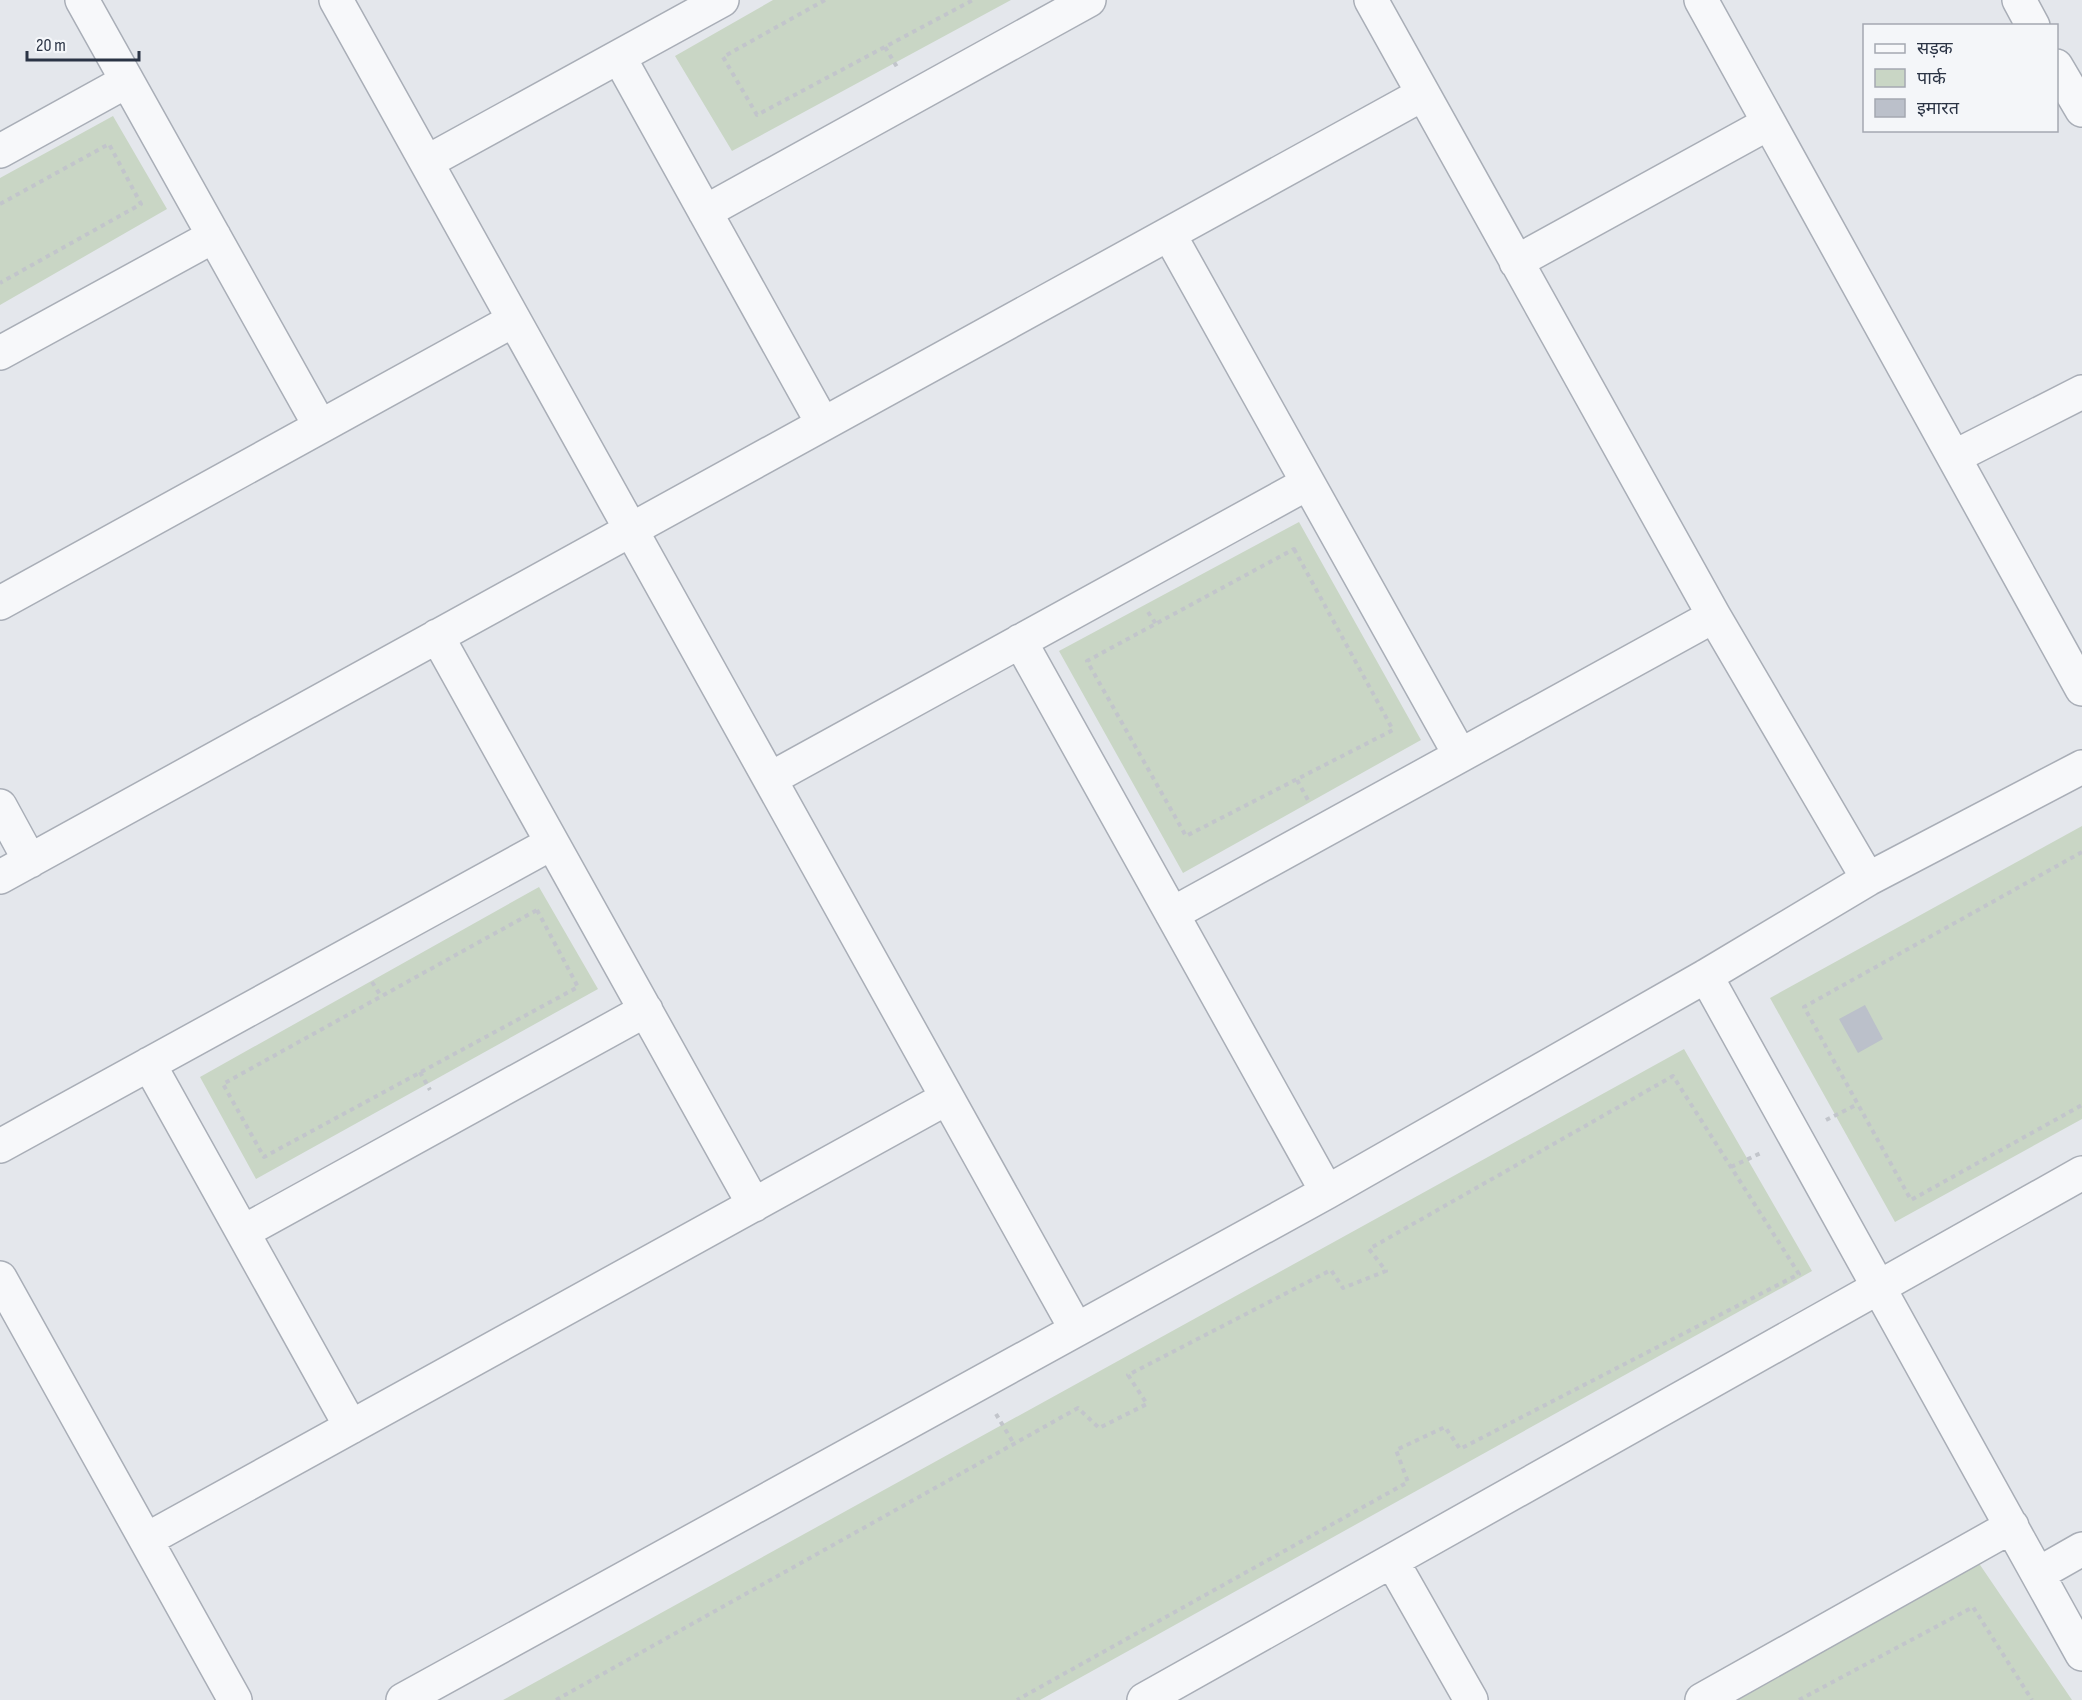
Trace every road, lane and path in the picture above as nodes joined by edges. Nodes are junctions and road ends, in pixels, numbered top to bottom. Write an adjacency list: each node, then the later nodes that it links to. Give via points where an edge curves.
1 (82, 0): 12 (street)
2 (336, 0): 16 (street)
3 (722, 0): 11 (street)
4 (825, 0): 5 (path, via 723,57 756,115)
5 (973, 0)
6 (1089, 0): 18 (street)
7 (1371, 0): 13 (street)
8 (1701, 0): 14 (street)
9 (2019, 0): 10 (street)
10 (2032, 24)
11 (619, 57): 16 (street); 18 (street)
12 (127, 81): 15 (street); 20 (street)
13 (1423, 94): 19 (street); 21 (street)
14 (1769, 123): 21 (street); 28 (street)
15 (0, 151)
16 (427, 162): 23 (street)
17 (0, 204): 22 (path, via 109,144 141,204)
18 (705, 212): 26 (street)
19 (1169, 234): 26 (street); 29 (street)
20 (214, 236): 24 (street); 27 (street)
21 (1516, 262): 32 (street)
22 (0, 283)
23 (514, 320): 27 (street); 30 (street)
24 (0, 353)
25 (2082, 392): 28 (street)
26 (823, 424): 30 (street)
27 (320, 426): 31 (street)
28 (1954, 457): 36 (street)
29 (1308, 483): 34 (street); 37 (street)
30 (631, 530): 33 (street); 39 (street)
31 (0, 603)
32 (1714, 616): 37 (street); 45 (street)
33 (437, 636): 41 (street); 43 (street)
34 (1020, 641): 39 (street); 46 (street)
35 (1087, 662): 35 (path, via 1186,836 1393,730 1294,549)
36 (2082, 689)
37 (1460, 755): 46 (street)
38 (2082, 767): 45 (street)
39 (770, 780): 51 (street)
40 (0, 806): 43 (street)
41 (552, 843): 48 (street); 49 (street)
42 (2082, 852): 52 (path, via 1804,1007 1911,1200)
43 (30, 861): 44 (street)
44 (0, 877)
45 (1868, 879): 47 (street)
46 (1172, 914): 55 (street)
47 (1706, 976): 55 (street); 59 (street)
48 (646, 1010): 56 (street); 57 (street)
49 (149, 1064): 53 (street); 57 (street)
50 (224, 1084): 50 (path, via 264,1157 578,987 537,910)
51 (947, 1098): 56 (street); 60 (street)
52 (2082, 1105)
53 (0, 1146)
54 (2082, 1173): 59 (street)
55 (1327, 1192): 60 (street)
56 (754, 1205): 61 (street)
57 (243, 1232): 61 (street)
58 (0, 1278): 63 (street)
59 (1879, 1287): 62 (street); 65 (street)
60 (1076, 1329): 70 (street)
61 (351, 1427): 63 (street)
62 (2012, 1526): 66 (street); 74 (street)
63 (146, 1540): 69 (street)
64 (2082, 1549): 66 (street)
65 (1392, 1561): 68 (street); 73 (street)
66 (2038, 1574): 67 (street)
67 (2082, 1654)
68 (1154, 1698)
69 (235, 1700)
70 (403, 1700)
71 (556, 1700): 72 (path, via 1078,1408 1099,1428 1147,1404 1128,1375 1330,1270 1343,1288 1386,1271 1369,1249 1673,1076 1799,1274 1460,1449 1445,1427 1396,1450 1408,1482)
72 (1017, 1700)
73 (1471, 1700)
74 (1702, 1700)
75 (1799, 1700): 76 (path, via 1973,1606)
76 (2032, 1700)

